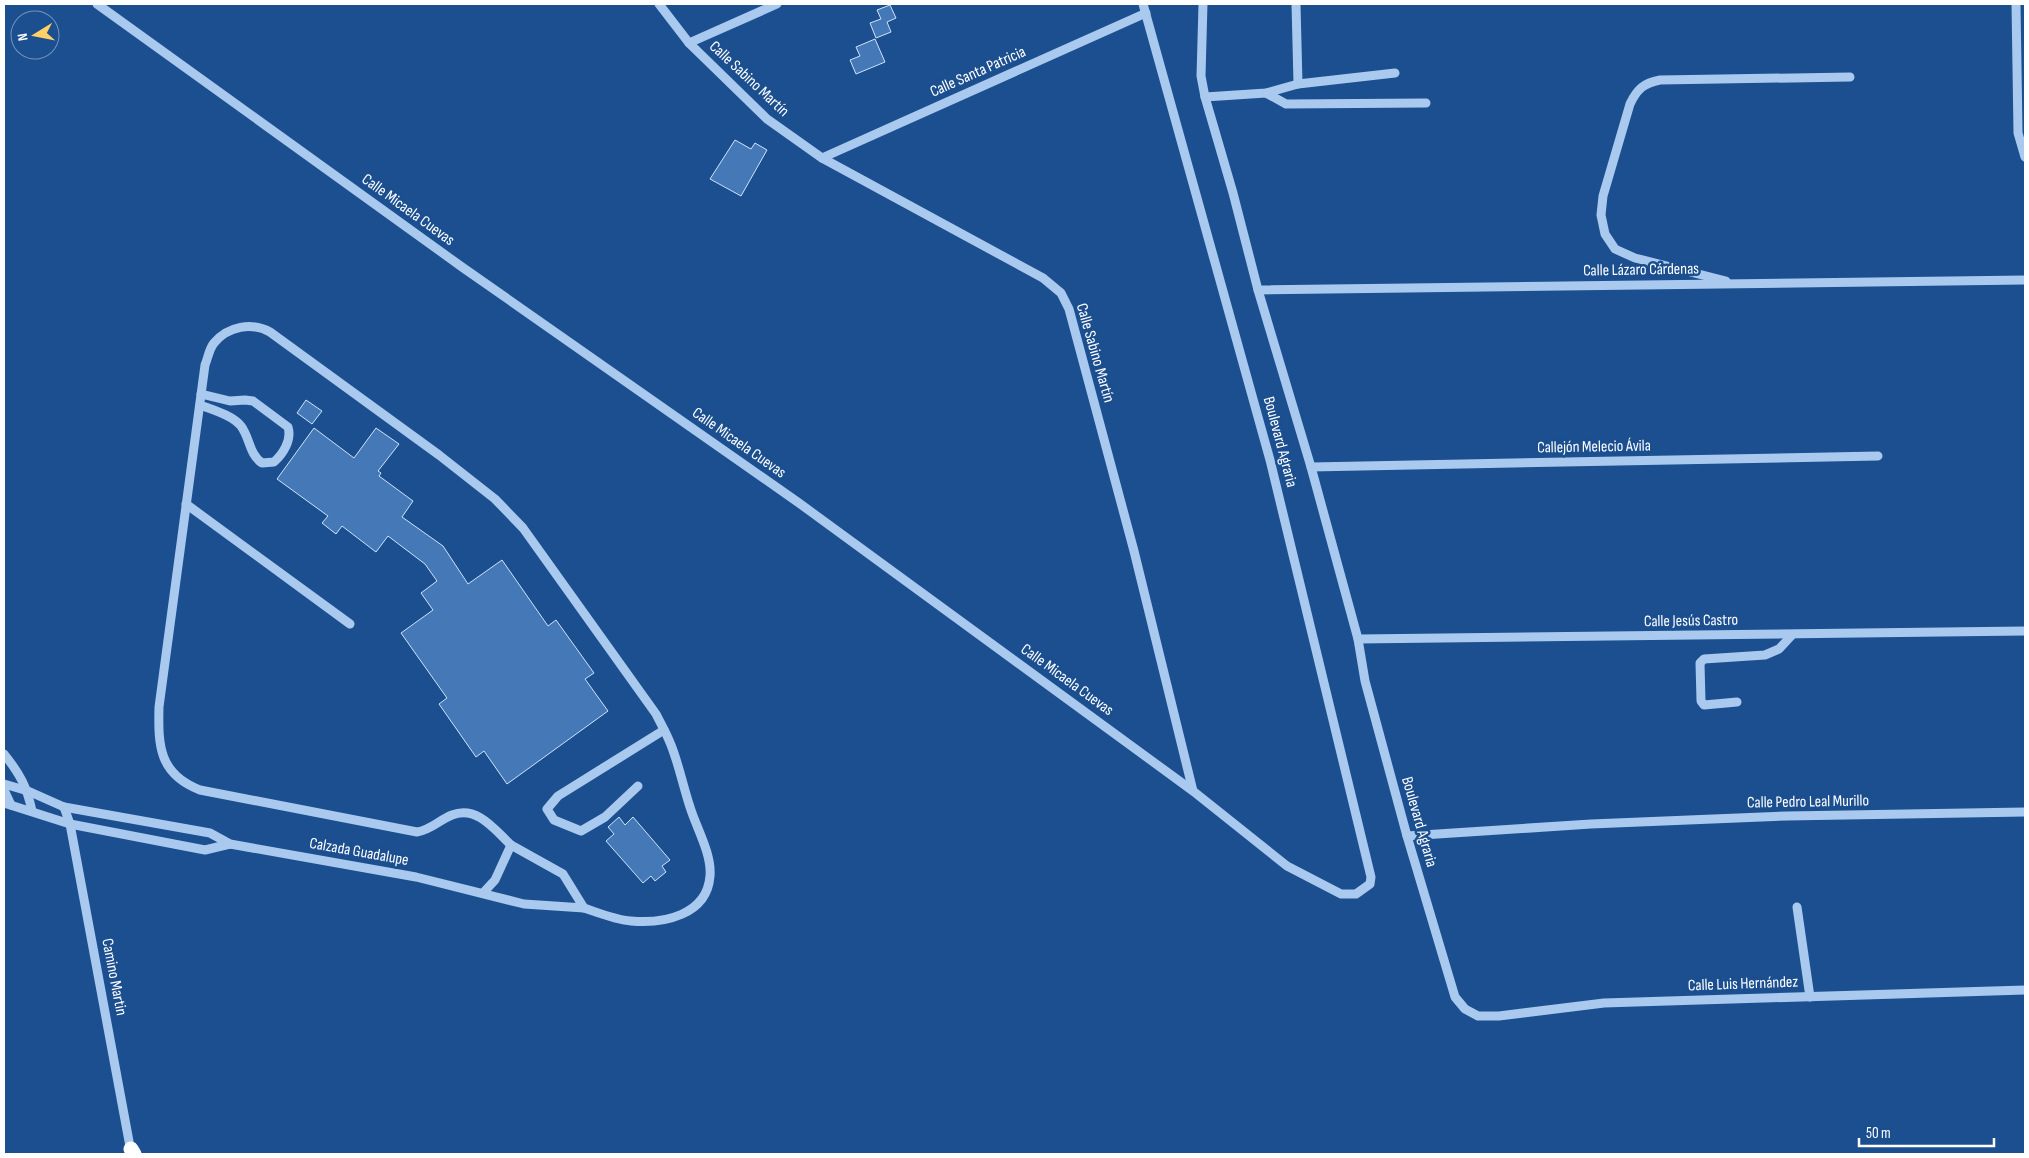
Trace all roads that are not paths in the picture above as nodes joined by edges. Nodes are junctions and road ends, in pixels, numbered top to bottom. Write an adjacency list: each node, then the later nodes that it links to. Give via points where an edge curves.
1 (97, 4): 37 (street, Calle Micaela Cuevas, via 462,268 799,503)
2 (659, 4): 9 (street, Calle Sabino Martín)
3 (777, 4): 9 (street)
4 (1143, 4): 8 (street, Boulevard Agraria)
5 (1203, 4): 14 (street, Boulevard Agraria, via 1201,76)
6 (1296, 4): 12 (street)
7 (2016, 4): 16 (street, via 2018,132)
8 (1146, 13): 17 (street, Calle Santa Patricia); 46 (street, Boulevard Agraria, via 1270,460 1371,877)
9 (689, 43): 17 (street, Calle Sabino Martín, via 767,119)
10 (1394, 73): 12 (street)
11 (1850, 77): 19 (street, via 1660,80 1642,86 1634,94 1603,196 1601,215 1605,234 1615,249 1635,258)
12 (1298, 84): 13 (street)
13 (1266, 93): 14 (street); 15 (street, via 1286,104)
14 (1205, 97): 20 (street, Boulevard Agraria)
15 (1426, 103)
16 (2025, 157)
17 (822, 158): 37 (street, Calle Sabino Martín, via 1043,278 1061,293 1069,309 1134,551)
18 (2025, 280): 19 (street, Calle Lázaro Cárdenas)
19 (1738, 284): 20 (street, Calle Lázaro Cárdenas)
20 (1258, 290): 24 (street, Boulevard Agraria)
21 (201, 394): 22 (street, Calzada Guadalupe); 22 (street, via 230,401 253,401 288,427 290,437 274,462 262,463 256,459 241,426); 31 (street, Calzada Guadalupe, via 205,366 214,343 240,327 260,327 439,455 495,499 523,528 656,714)
22 (200, 405): 25 (street, Calzada Guadalupe)
23 (1878, 456): 24 (street, Callejón Melecio Ávila)
24 (1311, 467): 29 (street, Boulevard Agraria)
25 (186, 504): 26 (street); 45 (street, Calzada Guadalupe, via 159,717 160,748 176,776 200,790 417,832 426,831 453,814 471,813 484,820)
26 (350, 624)
27 (2025, 631): 28 (street, Calle Jesús Castro)
28 (1792, 635): 29 (street, Calle Jesús Castro); 30 (street, via 1779,649 1765,655 1704,659 1700,663 1701,701 1704,704)
29 (1358, 639): 43 (street, Boulevard Agraria, via 1364,681)
30 (1737, 702)
31 (664, 730): 34 (street, via 558,796 547,809 554,820 581,831 605,817); 49 (street, Calzada Guadalupe, via 707,854 711,875 705,896 696,908 658,921 630,922)
32 (4, 754): 36 (street)
33 (4, 784): 36 (street, Calzada Guadalupe)
34 (638, 786)
35 (4, 790): 38 (street)
36 (28, 791): 39 (street, Calzada Guadalupe); 40 (street)
37 (1193, 791): 46 (street, Calle Micaela Cuevas, via 1287,866 1341,894)
38 (7, 804): 40 (street, Calzada Guadalupe)
39 (64, 807): 42 (street, Camino Martin); 44 (street, Calzada Guadalupe, via 210,833)
40 (32, 811): 42 (street, Calzada Guadalupe)
41 (2025, 812): 43 (street, Calle Pedro Leal Murillo, via 1786,816)
42 (70, 824): 44 (street, Calzada Guadalupe, via 205,850); 53 (street, Camino Martin)
43 (1407, 836): 52 (street, Boulevard Agraria, via 1455,997)
44 (230, 844): 47 (street, Calzada Guadalupe, via 416,877)
45 (511, 845): 47 (street, via 494,880); 49 (street, Calzada Guadalupe, via 563,874)
46 (1365, 890)
47 (483, 893): 49 (street, Calzada Guadalupe, via 524,904)
48 (1797, 907): 51 (street)
49 (584, 908)
50 (2025, 990): 51 (street, Calle Luis Hernández)
51 (1810, 997): 52 (street, Calle Luis Hernández, via 1604,1003 1499,1016 1478,1016)
52 (1465, 1009)
53 (131, 1153)

